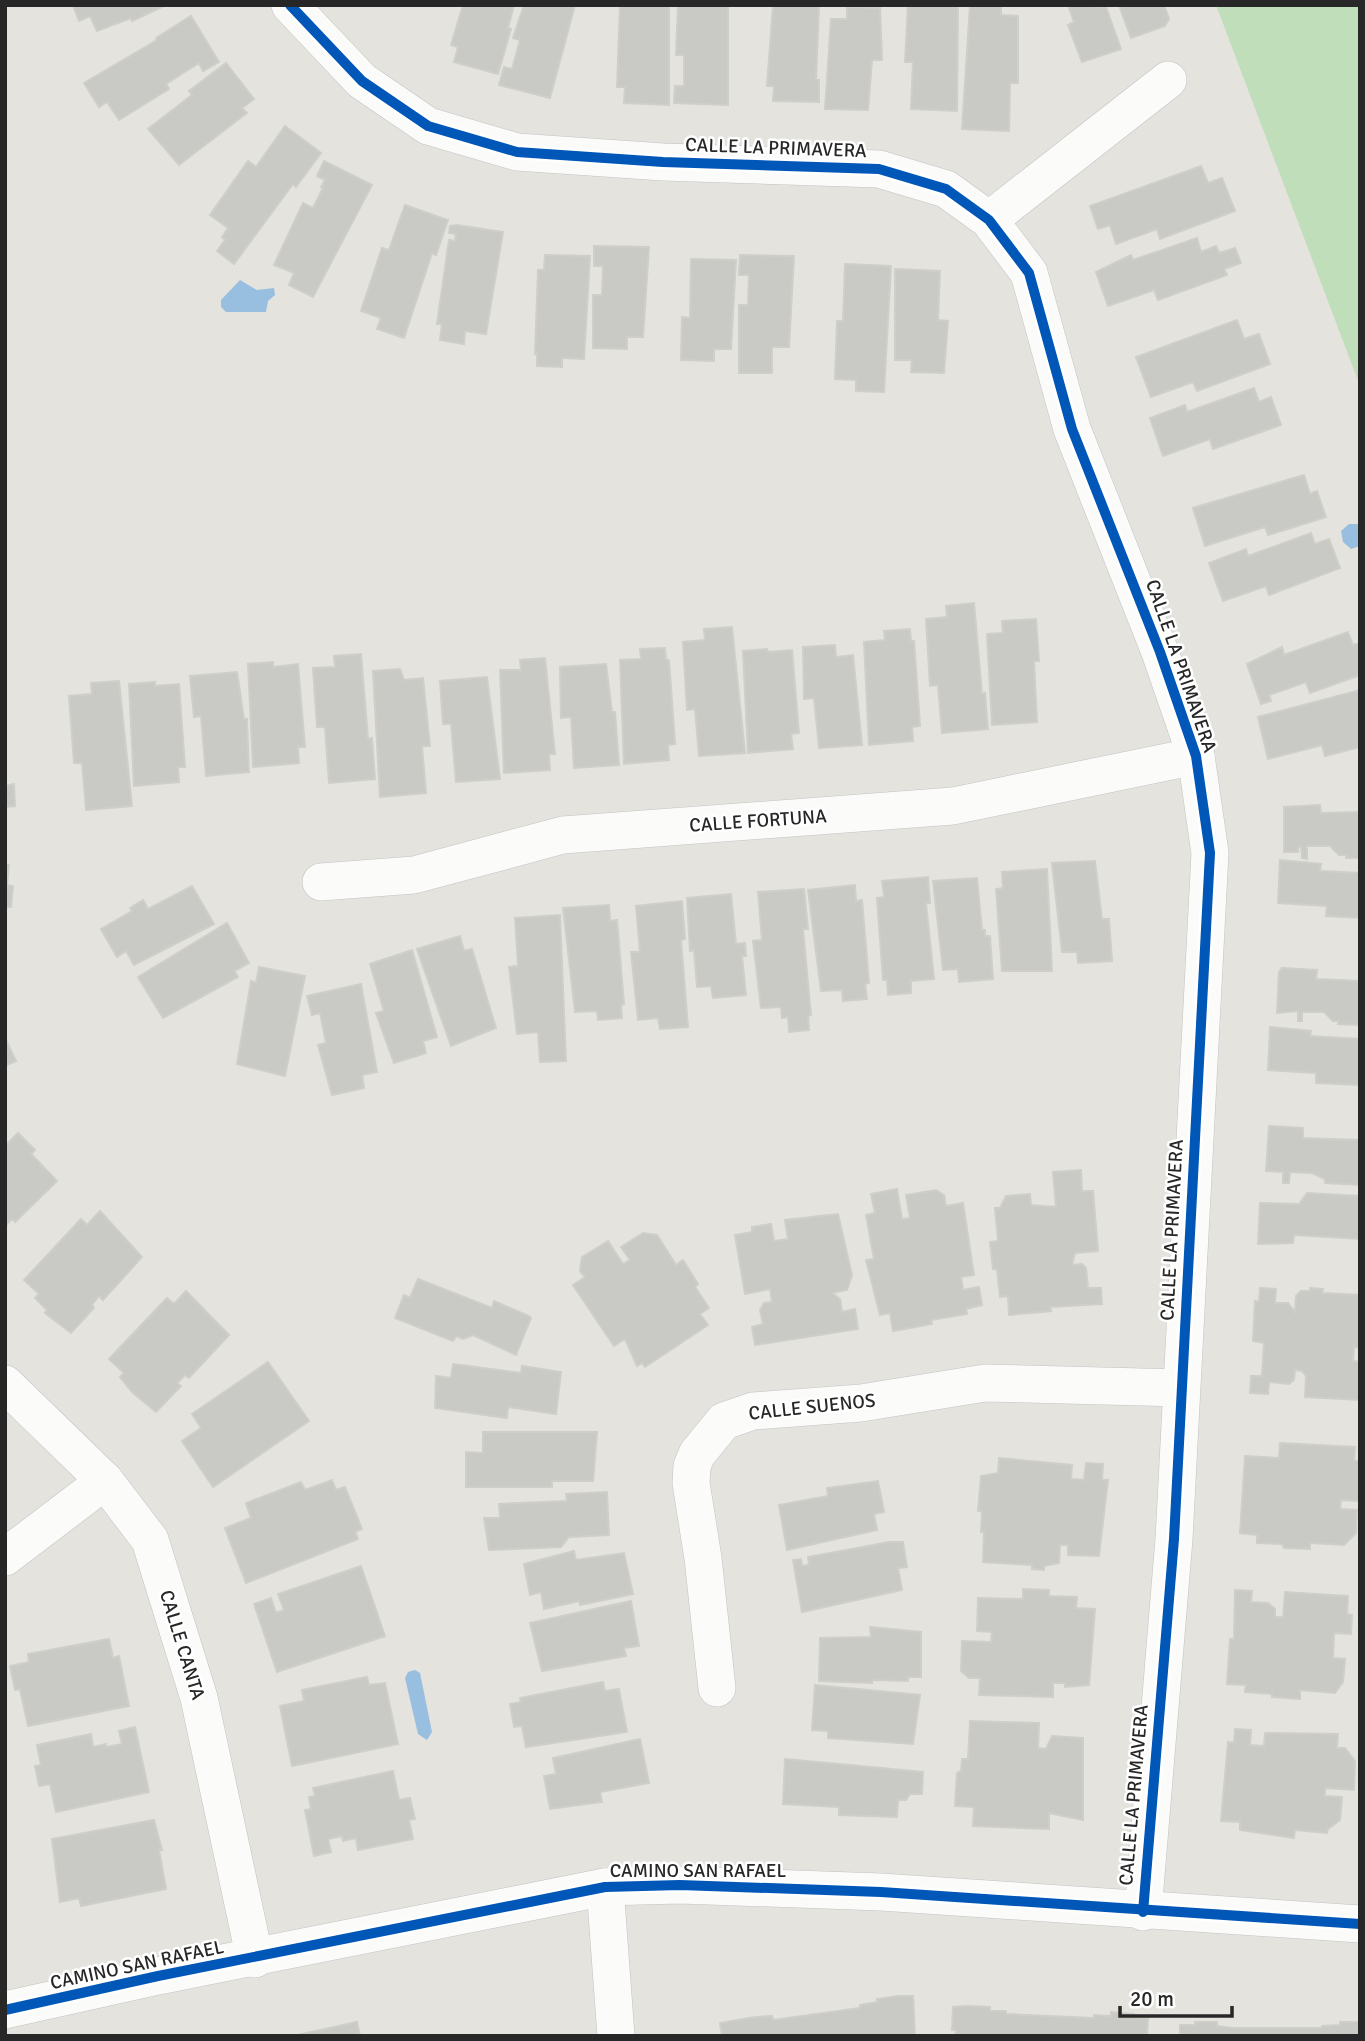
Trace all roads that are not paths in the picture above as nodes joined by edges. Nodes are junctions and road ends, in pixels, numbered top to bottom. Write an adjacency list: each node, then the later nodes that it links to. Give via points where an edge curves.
1 (290, 5): 3 (street, CALLE LA PRIMAVERA, via 362,81 428,126 517,152 879,169 946,189)
2 (1168, 79): 3 (street)
3 (989, 220): 4 (street, CALLE LA PRIMAVERA, via 1029,274 1072,429)
4 (1196, 756): 5 (street, CALLE FORTUNA, via 953,806 563,835 414,875); 7 (street, CALLE LA PRIMAVERA, via 1210,853)
5 (321, 882)
6 (5, 1384): 8 (street, CALLE CANTA)
7 (1181, 1388): 10 (street, CALLE SUENOS, via 985,1383 861,1403 753,1411 724,1421 697,1454 691,1483); 12 (street, CALLE LA PRIMAVERA, via 1174,1539)
8 (105, 1480): 9 (street); 14 (street, CALLE CANTA, via 150,1540 199,1698)
9 (5, 1557)
10 (717, 1688)
11 (605, 1887): 12 (street, CAMINO SAN RAFAEL, via 881,1892); 14 (street, CAMINO SAN RAFAEL); 16 (street)
12 (1143, 1912): 13 (street, CAMINO SAN RAFAEL)
13 (1360, 1924)
14 (255, 1959): 15 (street, CAMINO SAN RAFAEL)
15 (5, 2010)
16 (616, 2036)

